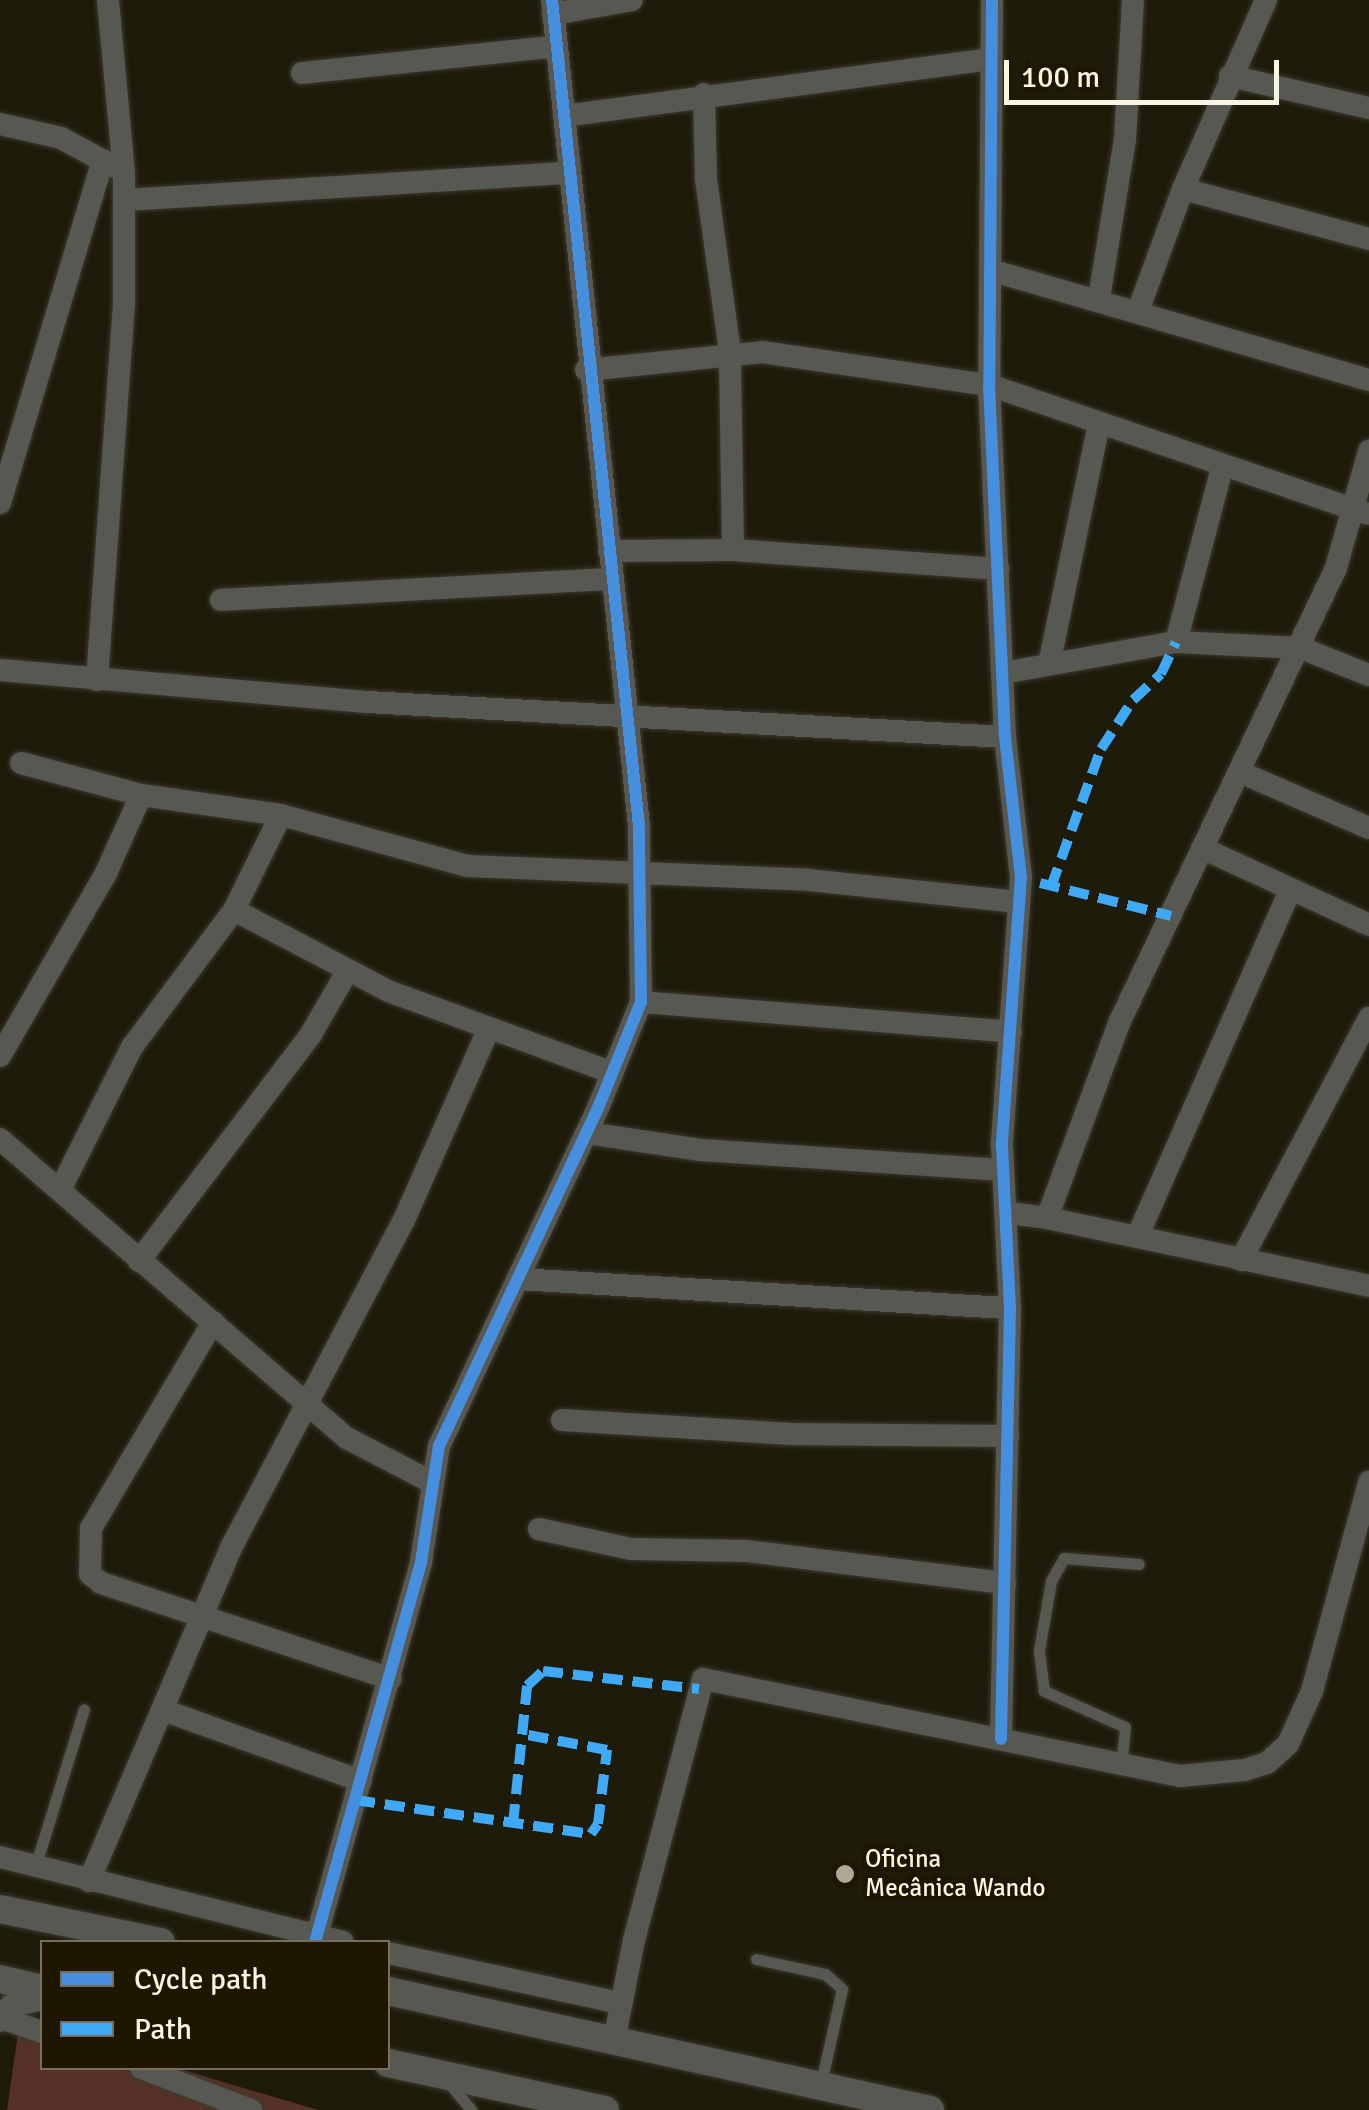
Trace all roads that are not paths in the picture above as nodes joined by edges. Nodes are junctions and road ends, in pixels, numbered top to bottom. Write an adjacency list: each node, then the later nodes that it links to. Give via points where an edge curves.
1 (108, 0): 16 (street)
2 (632, 0): 6 (street)
3 (992, 0): 8 (street)
4 (1133, 0): 22 (street, via 1125,139)
5 (1266, 0): 10 (street)
6 (552, 7): 7 (street)
7 (556, 46): 9 (street); 13 (street)
8 (990, 59): 11 (street); 21 (street)
9 (302, 73)
10 (1230, 76): 12 (street); 18 (street)
11 (704, 94): 13 (street); 24 (street, via 706,178)
12 (1369, 108)
13 (564, 116): 17 (street)
14 (0, 124): 15 (street, via 61,138)
15 (103, 160): 16 (street); 31 (street)
16 (124, 173): 19 (street)
17 (570, 173): 19 (street); 25 (street)
18 (1183, 189): 20 (street); 23 (street)
19 (124, 200): 44 (street)
20 (1369, 238)
21 (990, 270): 22 (street); 27 (street)
22 (1099, 298): 23 (street)
23 (1138, 311): 26 (street)
24 (730, 352): 25 (street); 27 (street, via 794,354); 33 (street)
25 (586, 370): 34 (street)
26 (1369, 380)
27 (989, 385): 28 (street); 35 (street)
28 (1099, 424): 30 (street); 40 (street)
29 (1369, 451): 32 (street)
30 (1222, 468): 32 (street); 38 (street)
31 (0, 503)
32 (1362, 512): 39 (street)
33 (733, 550): 34 (street); 35 (street)
34 (609, 551): 36 (street)
35 (998, 569): 42 (street)
36 (612, 579): 37 (street); 45 (street)
37 (221, 600)
38 (1176, 642): 39 (street); 40 (street)
39 (1301, 648): 43 (street); 48 (street)
40 (1050, 660): 42 (street)
41 (0, 670): 44 (street)
42 (1003, 673): 46 (street)
43 (1369, 675)
44 (97, 680): 45 (street)
45 (629, 714): 46 (street); 53 (street)
46 (1005, 738): 55 (street, via 1020,859)
47 (20, 762): 49 (street)
48 (1242, 772): 51 (street); 52 (street)
49 (141, 795): 50 (street); 63 (street, via 106,873)
50 (280, 814): 53 (street, via 430,860 523,872); 56 (street)
51 (1369, 828)
52 (1204, 849): 54 (street); 70 (street, via 1111,1042)
53 (642, 872): 55 (street, via 878,885); 59 (street)
54 (1290, 890): 57 (street); 71 (street)
55 (1017, 902): 62 (street)
56 (234, 910): 58 (street); 68 (street, via 132,1047)
57 (1369, 924)
58 (347, 972): 61 (street); 73 (street, via 312,1034)
59 (640, 1002): 62 (street); 64 (street)
60 (1369, 1018): 72 (street)
61 (489, 1028): 64 (street); 78 (street, via 404,1220)
62 (1011, 1032): 67 (street)
63 (0, 1056)
64 (614, 1073): 65 (street)
65 (586, 1133): 67 (street, via 702,1150); 74 (street)
66 (0, 1139): 68 (street)
67 (1002, 1170): 69 (street)
68 (60, 1190): 73 (street)
69 (1008, 1213): 70 (street); 76 (street)
70 (1047, 1218): 71 (street)
71 (1138, 1234): 72 (street)
72 (1241, 1260): 75 (street)
73 (139, 1262): 77 (street)
74 (518, 1279): 76 (street); 82 (street, via 466,1380 439,1446)
75 (1369, 1286)
76 (1010, 1308): 80 (street)
77 (213, 1322): 78 (street); 86 (street, via 91,1528 86,1550 90,1574 100,1584)
78 (305, 1404): 82 (street, via 374,1458); 86 (street)
79 (562, 1420): 80 (street, via 788,1434)
80 (1008, 1436): 85 (street)
81 (1369, 1482): 91 (street, via 1312,1691 1288,1744 1266,1763 1220,1774 1180,1776)
82 (433, 1483): 87 (street, via 426,1540)
83 (538, 1530): 85 (street, via 630,1550 747,1552)
84 (1140, 1564): 91 (lane, via 1064,1558 1051,1581 1039,1650 1044,1691 1125,1727)
85 (1005, 1584): 90 (street)
86 (200, 1616): 87 (street); 89 (street)
87 (391, 1679): 92 (street)
88 (84, 1709): 94 (lane)
89 (163, 1710): 92 (street); 95 (street)
90 (1001, 1739): 91 (street); 105 (street, via 703,1680)
91 (1121, 1766)
92 (361, 1781): 97 (street)
93 (0, 1858): 94 (street)
94 (35, 1867): 95 (street)
95 (89, 1881): 97 (street)
96 (0, 1908): 98 (street)
97 (316, 1939)
98 (152, 1940)
99 (390, 1953): 105 (street)
100 (756, 1959): 112 (lane, via 826,1974 842,1989)
101 (0, 1980): 102 (street)
102 (40, 1989)
103 (390, 1991): 108 (street)
104 (40, 1998): 106 (street, via 10,2006)
105 (619, 2003): 108 (street)
106 (0, 2019): 107 (street)
107 (40, 2031)
108 (614, 2042): 112 (street)
109 (390, 2062): 111 (street)
110 (146, 2070): 113 (street)
111 (441, 2074): 114 (lane); 115 (street)
112 (820, 2088): 116 (street)
113 (251, 2110)
114 (471, 2110)
115 (605, 2110)
116 (930, 2110)

